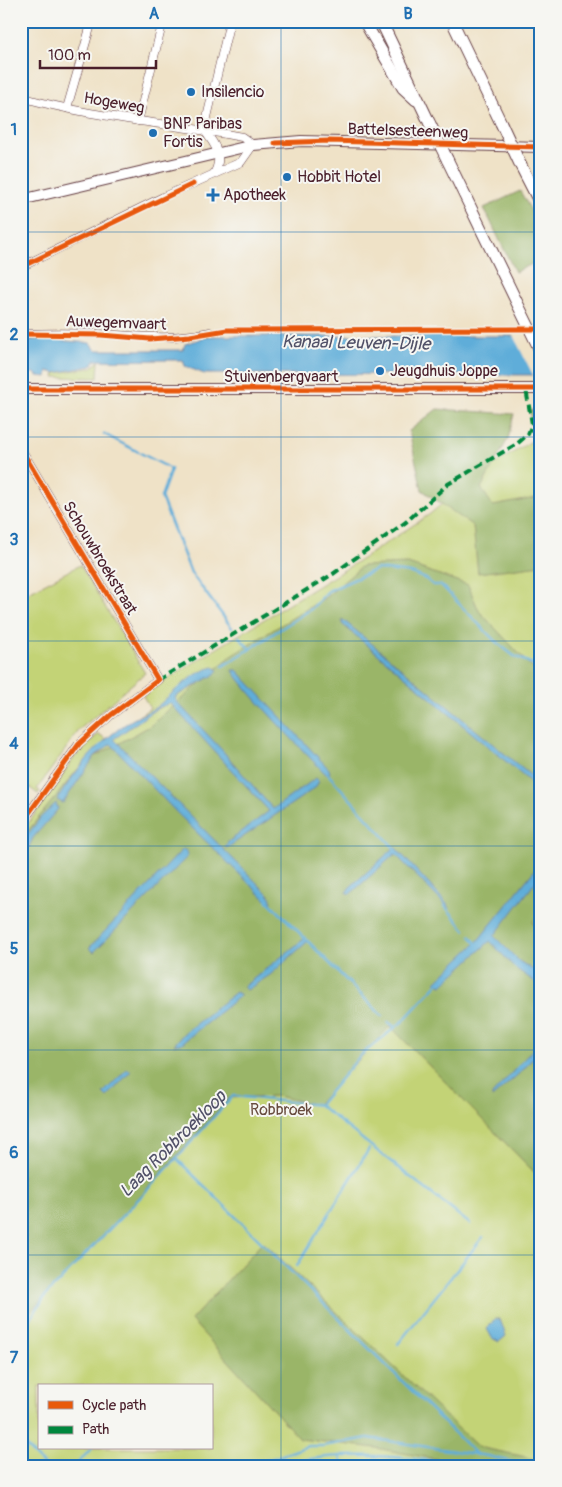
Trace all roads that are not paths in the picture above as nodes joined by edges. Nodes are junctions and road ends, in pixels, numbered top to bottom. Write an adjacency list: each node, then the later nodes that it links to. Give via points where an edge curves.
1 (23, 21): 8 (street)
2 (92, 21): 11 (street)
3 (162, 21): 12 (street)
4 (230, 21): 13 (street)
5 (364, 21): 10 (highway, via 403,88)
6 (381, 21): 10 (highway)
7 (452, 21): 19 (highway, bridge)
8 (21, 26)
9 (21, 97): 11 (street, Hogeweg)
10 (421, 104): 23 (highway, bridge)
11 (67, 108): 12 (street, Hogeweg)
12 (138, 121): 13 (street, Hogeweg)
13 (204, 130): 14 (street, Hogeweg, via 242,136); 16 (street)
14 (253, 145): 15 (main road, Battelsesteenweg, via 300,141); 16 (main road, Battelsesteenweg); 17 (street, via 241,162)
15 (541, 147)
16 (218, 153): 17 (street, via 220,160); 18 (main road, Battelsesteenweg)
17 (214, 174): 20 (street)
18 (21, 200)
19 (541, 205)
20 (21, 267)
21 (210, 332): 22 (street, Auwegemvaart, via 150,339 94,334)
22 (21, 334)
23 (541, 352)
24 (21, 389): 25 (main road, Stuivenbergvaart)
25 (541, 389)
26 (21, 449): 27 (street, Schouwbroekstraat, via 158,680 79,744)
27 (21, 824)

